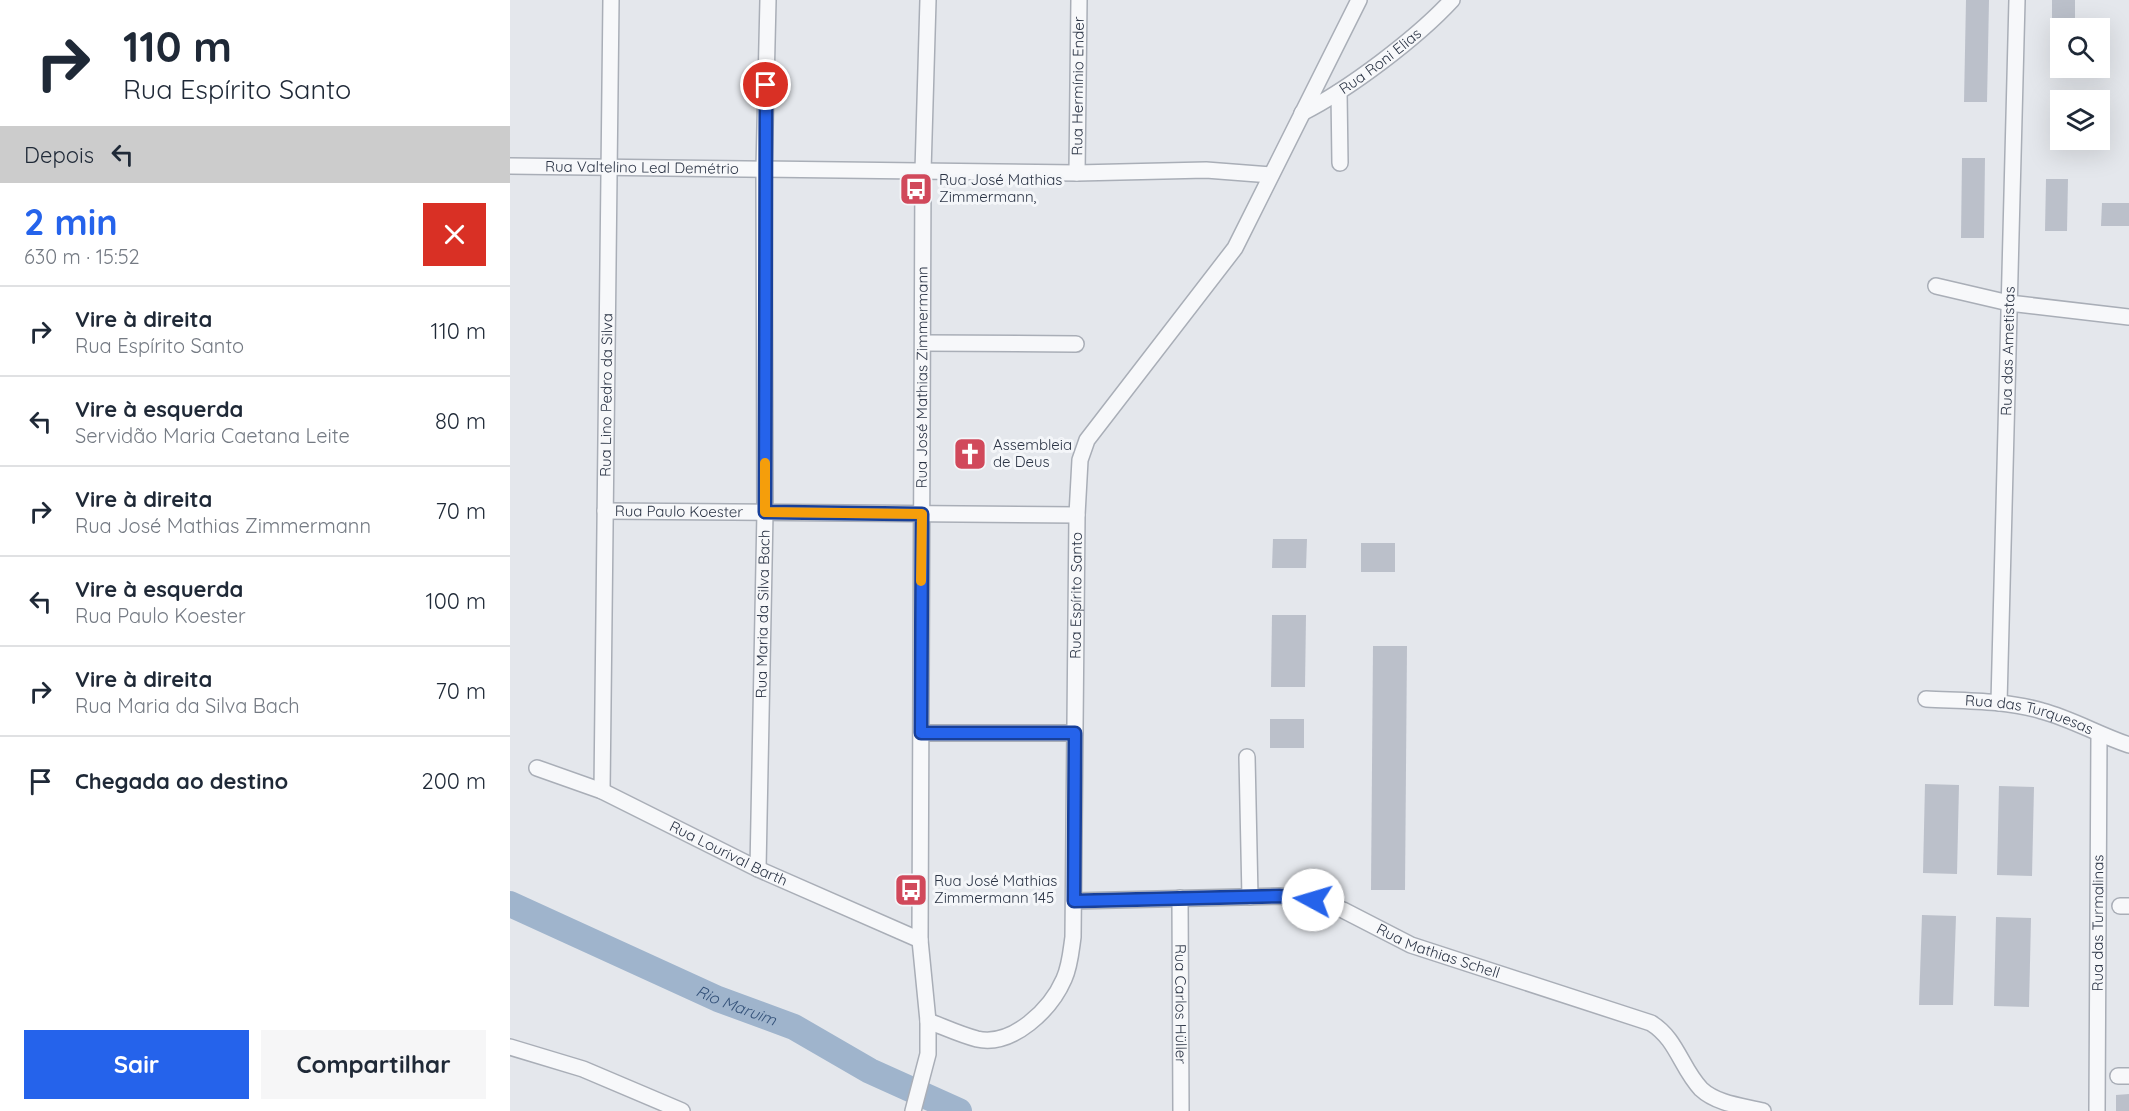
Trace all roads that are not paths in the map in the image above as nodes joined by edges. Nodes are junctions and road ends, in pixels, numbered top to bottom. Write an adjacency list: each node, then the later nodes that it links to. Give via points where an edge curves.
1 (611, 0): 12 (street, Rua Lino Pedro da Silva)
2 (768, 0): 13 (street, Rua Maria da Silva Bach)
3 (928, 0): 14 (street, Rua José Mathias Zimmermann)
4 (1079, 0): 15 (street, Rua Hermínio Ender)
5 (1359, 0): 9 (street, Rua Espírito Santo)
6 (1452, 0): 8 (street, Rua Roni Elias)
7 (2017, 0): 18 (street, Rua das Ametistas)
8 (1339, 92): 9 (street, Rua Roni Elias); 10 (street)
9 (1302, 113): 16 (street, Rua Espírito Santo)
10 (1340, 163)
11 (510, 166): 12 (street, Rua Valtelino Leal Demétrio)
12 (609, 168): 13 (street, Rua Valtelino Leal Demétrio); 22 (street, Rua Lino Pedro da Silva)
13 (764, 169): 14 (street, Rua Valtelino Leal Demétrio); 23 (street, Rua Maria da Silva Bach)
14 (924, 171): 15 (street, Rua Valtelino Leal Demétrio); 20 (street, Rua José Mathias Zimmermann)
15 (1077, 173): 16 (street, Rua Valtelino Leal Demétrio, via 1206,170)
16 (1271, 175): 25 (street, Rua Espírito Santo, via 1235,248 1087,440 1080,460)
17 (1936, 286): 18 (street)
18 (2009, 303): 19 (street); 27 (street, Rua das Ametistas)
19 (2129, 317)
20 (923, 343): 21 (street); 24 (street, Rua José Mathias Zimmermann)
21 (1076, 344)
22 (605, 511): 23 (street, Rua Paulo Koester); 36 (street, Rua Lino Pedro da Silva)
23 (765, 512): 24 (street, Rua Paulo Koester); 37 (street, Rua Maria da Silva Bach)
24 (922, 514): 25 (street, Rua Paulo Koester); 30 (street, Rua José Mathias Zimmermann)
25 (1077, 515): 28 (street, Rua Espírito Santo)
26 (1926, 699): 27 (street, Rua das Turquesas)
27 (1999, 703): 32 (street, Rua das Turquesas, via 2061,717)
28 (1075, 715): 29 (street); 31 (street, Rua Espírito Santo)
29 (1091, 716)
30 (921, 733): 31 (street); 41 (street, Rua José Mathias Zimmermann)
31 (1075, 733): 40 (street, Rua Espírito Santo)
32 (2099, 735): 33 (street, Rua das Turquesas); 48 (street, Rua das Turmalinas)
33 (2129, 745)
34 (1247, 757): 38 (street)
35 (537, 768): 36 (street, Rua Lourival Barth)
36 (602, 790): 37 (street, Rua Lourival Barth)
37 (758, 869): 41 (street, Rua Lourival Barth)
38 (1250, 897): 39 (street, Rua Mathias Schell); 47 (street, Rua Mathias Schell, via 1295,897 1330,904 1411,945 1640,1018 1668,1036 1701,1089 1718,1099)
39 (1180, 898): 40 (street, Rua Mathias Schell); 46 (street, Rua Carlos Hüller)
40 (1074, 901): 42 (street, Rua Espírito Santo, via 1073,938 1065,977 1036,1018 1008,1035 978,1040)
41 (920, 940): 42 (street, Rua José Mathias Zimmermann)
42 (928, 1022): 45 (street, Rua José Mathias Zimmermann, via 928,1054)
43 (510, 1047): 44 (street, via 583,1069)
44 (682, 1111)
45 (913, 1111)
46 (1181, 1111)
47 (1763, 1111)
48 (2097, 1111)

